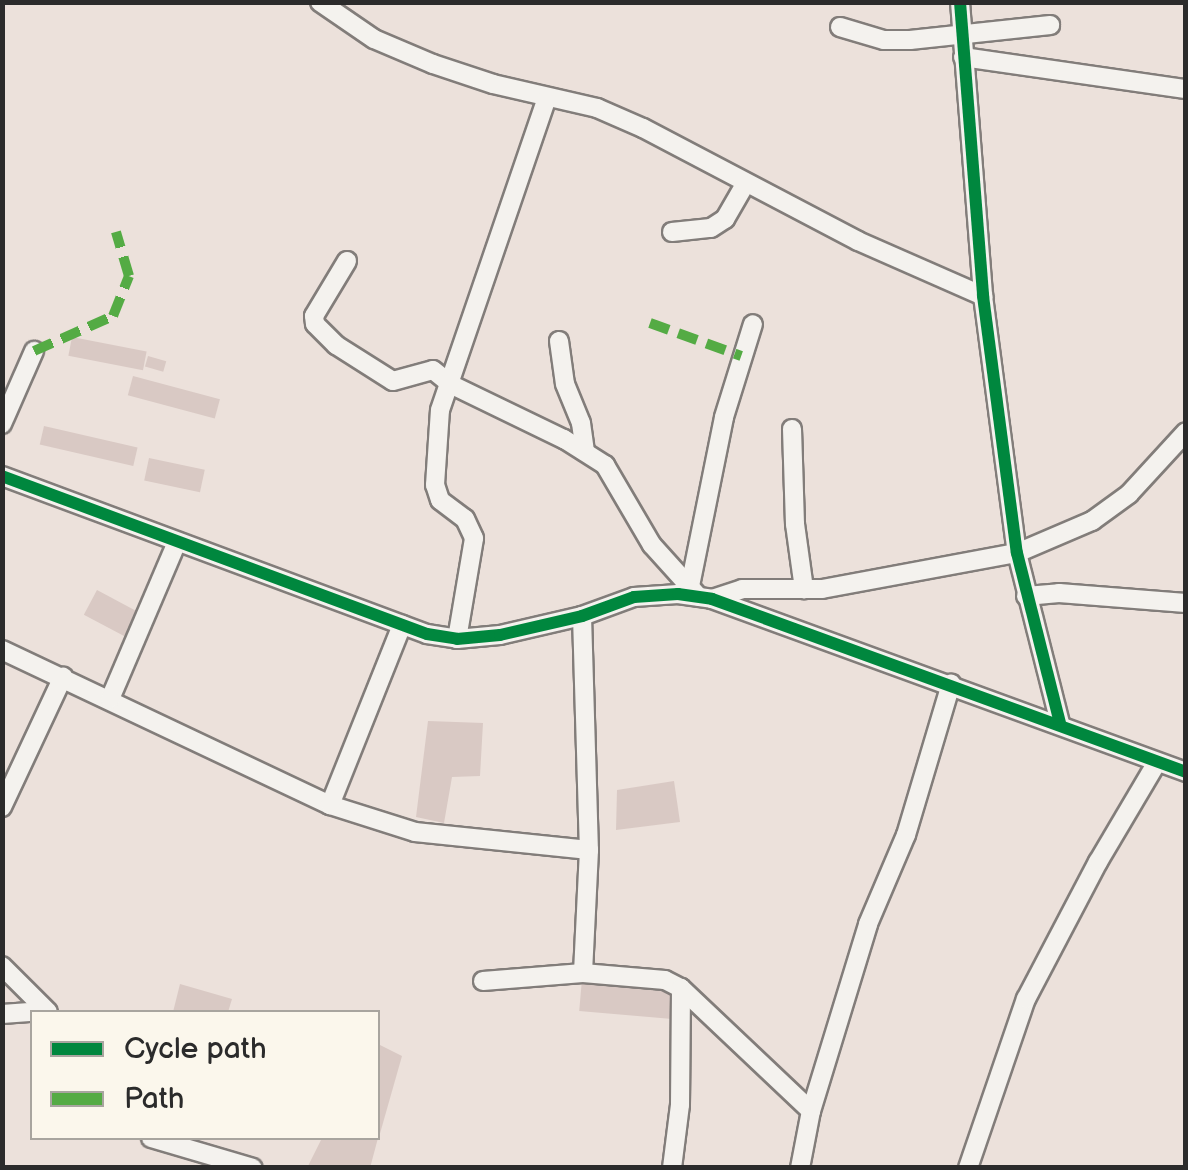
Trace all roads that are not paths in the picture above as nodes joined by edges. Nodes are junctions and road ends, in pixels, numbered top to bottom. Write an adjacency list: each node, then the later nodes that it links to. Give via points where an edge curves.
1 (320, 2): 8 (street, via 374,39 418,58)
2 (960, 2): 5 (street)
3 (1050, 25): 5 (street)
4 (840, 27): 5 (street, via 884,40)
5 (962, 37): 6 (street)
6 (963, 57): 7 (street); 12 (street)
7 (1186, 89)
8 (547, 98): 9 (street, via 612,115); 16 (street)
9 (746, 185): 10 (street, via 711,228); 12 (street)
10 (672, 232)
11 (347, 261): 16 (street, via 315,324 379,375 394,381 434,370)
12 (983, 296): 23 (street)
13 (753, 324): 25 (street, via 724,418)
14 (558, 341): 20 (street)
15 (34, 351): 17 (street)
16 (450, 384): 20 (street); 30 (street, via 440,410 435,485 474,538)
17 (2, 424)
18 (792, 428): 24 (street)
19 (1186, 432): 23 (street, via 1129,494 1071,533)
20 (585, 452): 25 (street, via 618,480 652,545)
21 (2, 476): 22 (street)
22 (177, 542): 29 (street); 34 (street)
23 (1018, 554): 24 (street); 26 (street)
24 (804, 589): 25 (street)
25 (700, 594): 28 (street, via 634,597); 33 (street)
26 (1026, 596): 27 (street, via 1059,592); 35 (street)
27 (1186, 603)
28 (582, 616): 30 (street); 40 (street)
29 (402, 625): 30 (street); 38 (street)
30 (457, 639)
31 (2, 650): 32 (street)
32 (63, 678): 34 (street); 39 (street)
33 (951, 684): 35 (street); 48 (street)
34 (110, 698): 38 (street)
35 (1060, 723): 36 (street)
36 (1156, 764): 37 (street); 53 (street, via 1026,999)
37 (1186, 772)
38 (330, 805): 40 (street, via 415,832)
39 (2, 807)
40 (588, 850): 42 (street)
41 (2, 966): 45 (street)
42 (583, 973): 43 (street); 44 (street, via 645,977)
43 (483, 981)
44 (681, 988): 48 (street); 51 (street)
45 (46, 1010)
46 (30, 1012): 47 (street)
47 (2, 1014)
48 (811, 1112): 52 (street)
49 (158, 1140): 50 (street)
50 (253, 1168)
51 (672, 1168)
52 (800, 1168)
53 (968, 1168)

